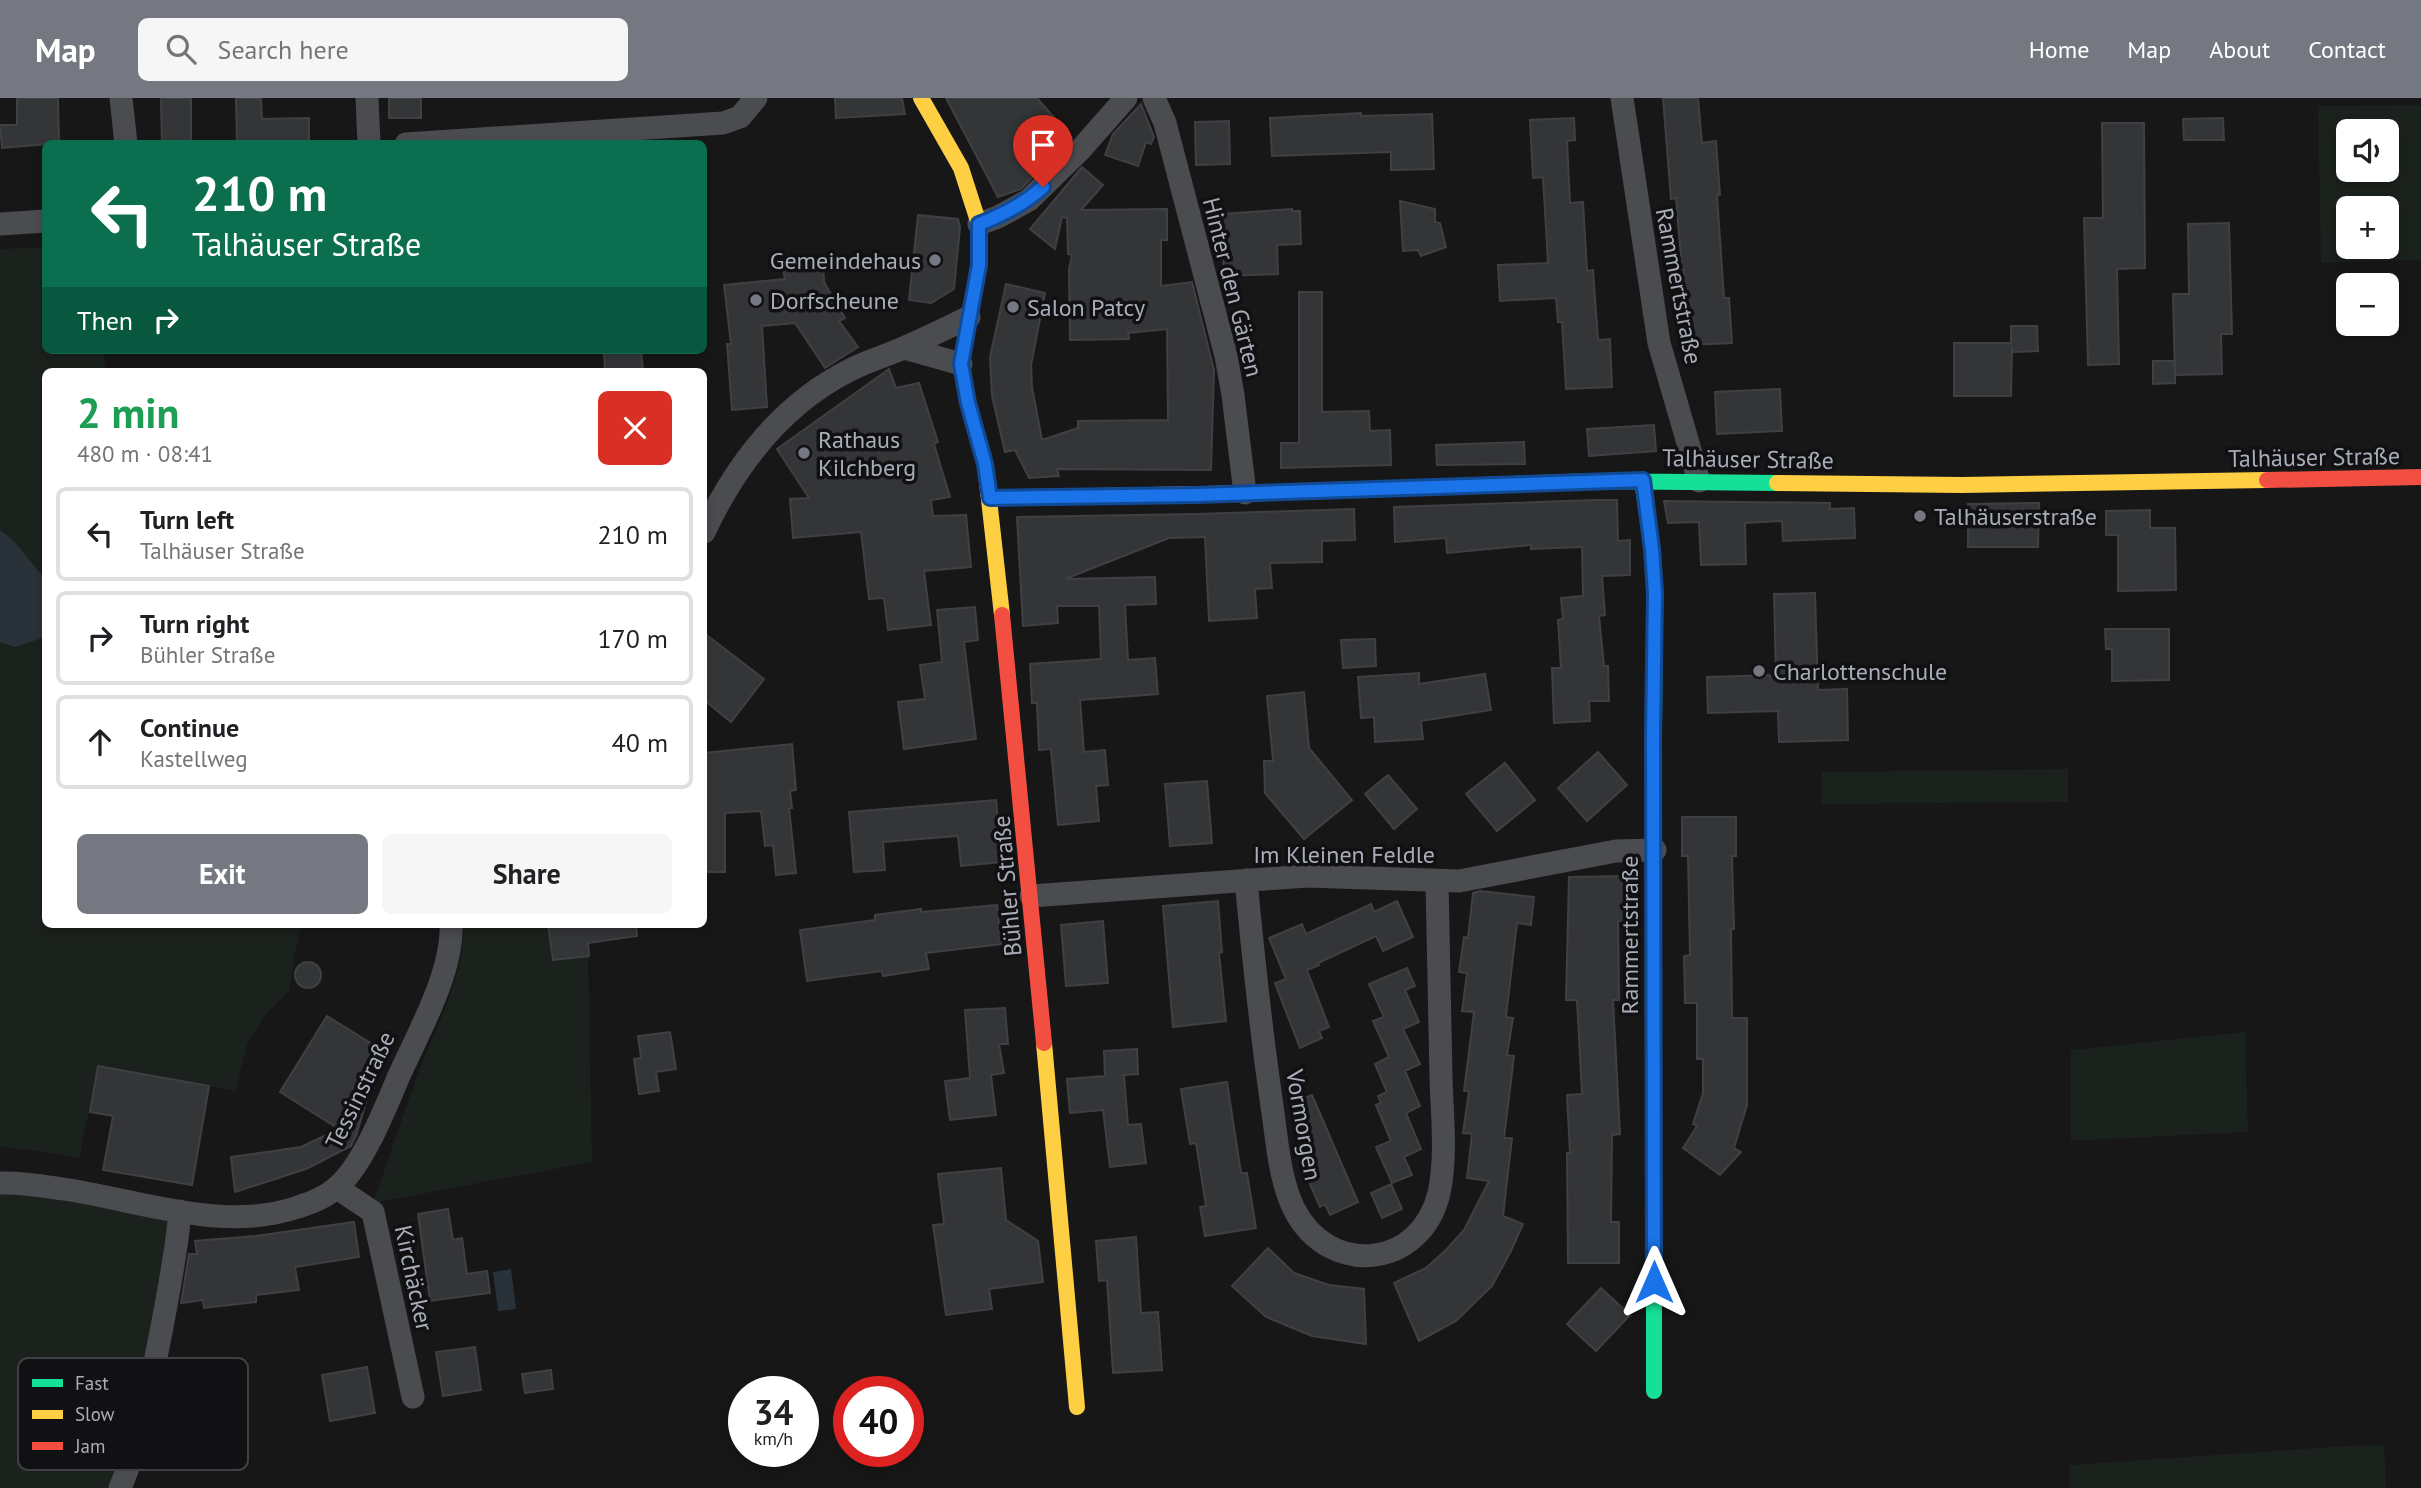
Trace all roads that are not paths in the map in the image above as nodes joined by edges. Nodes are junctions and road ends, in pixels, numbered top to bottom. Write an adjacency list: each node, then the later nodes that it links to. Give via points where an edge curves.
1 (121, 98): 8 (street)
2 (368, 98): 9 (street)
3 (756, 98): 10 (street, via 740,117 723,123)
4 (921, 98): 13 (street, Bühler Straße, via 961,168)
5 (1126, 98): 13 (street, via 1029,200)
6 (1154, 98): 20 (street, Hinter den Gärten, via 1165,123 1226,356)
7 (1622, 98): 19 (street, Rammertstraße, via 1657,330)
8 (126, 140)
9 (369, 140)
10 (466, 140)
11 (42, 221): 12 (street)
12 (0, 224)
13 (979, 224): 14 (street, Bühler Straße, via 979,265)
14 (969, 317): 15 (street); 16 (street, Bühler Straße)
15 (904, 348): 16 (street); 22 (street, via 851,369 771,428)
16 (961, 364): 21 (street, Bühler Straße)
17 (2421, 477): 19 (street, Talhäuser Straße, via 1962,485)
18 (1643, 480): 19 (street, Talhäuser Straße); 20 (street, Talhäuser Straße); 23 (street, Rammertstraße, via 1655,593)
19 (1699, 481)
20 (1245, 493): 21 (street, Talhäuser Straße)
21 (990, 498): 26 (street, Bühler Straße)
22 (707, 527)
23 (1655, 850): 25 (street, Im Kleinen Feldle, via 1616,851 1483,877); 32 (street, Rammertstraße)
24 (1247, 880): 25 (street, Im Kleinen Feldle, via 1329,876); 25 (street, Vormorgen, via 1266,1062 1289,1194 1305,1227 1320,1242 1334,1251 1359,1256 1384,1253 1413,1239 1427,1225 1439,1192 1443,1137); 26 (street, Im Kleinen Feldle)
25 (1437, 881)
26 (1031, 896): 34 (street, Bühler Straße)
27 (451, 928): 29 (street, Tessinstraße, via 452,944 440,983 362,1155)
28 (0, 1183): 30 (street, Tessinstraße, via 65,1189)
29 (337, 1188): 30 (street, Tessinstraße, via 315,1202 282,1213 219,1216); 33 (street, Kirchäcker, via 373,1212)
30 (180, 1211): 31 (street)
31 (157, 1358)
32 (1654, 1391)
33 (412, 1397)
34 (1077, 1407)
35 (128, 1470): 36 (street)
36 (120, 1488)

